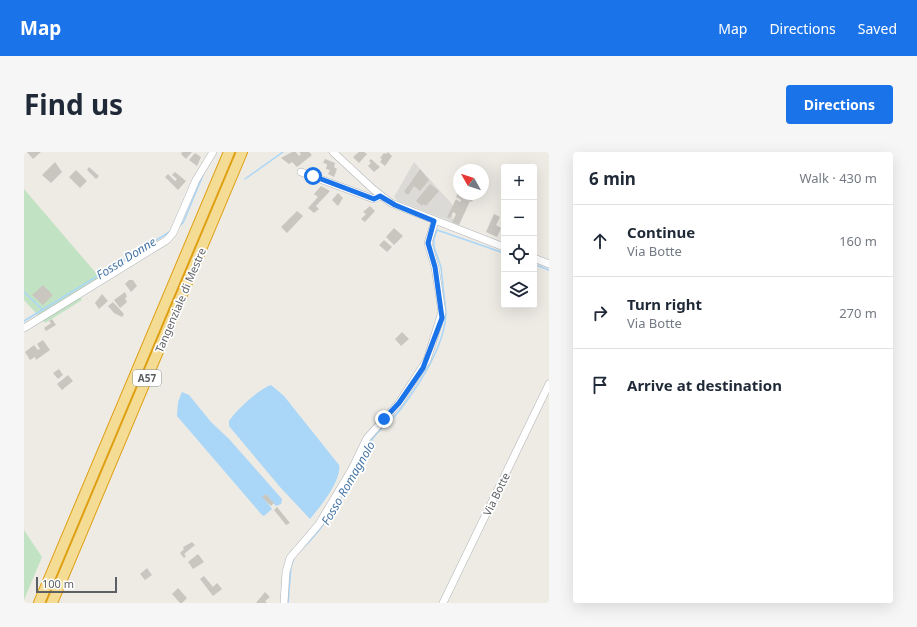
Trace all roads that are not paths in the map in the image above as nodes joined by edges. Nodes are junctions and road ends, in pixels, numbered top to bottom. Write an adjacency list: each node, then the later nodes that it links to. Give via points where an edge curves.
1 (213, 152): 11 (street, via 199,173 173,233 167,240)
2 (229, 152): 13 (highway, Tangenziale di Mestre / A57)
3 (242, 152): 14 (highway, Tangenziale di Mestre / A57)
4 (333, 152): 6 (street)
5 (301, 172): 6 (street, via 374,199)
6 (380, 196): 7 (street)
7 (434, 221): 8 (street); 15 (street, via 428,243 435,267 442,312 429,354 423,368 399,403 367,438 352,470 319,524 290,558 286,572)
8 (501, 246)
9 (537, 259): 10 (street)
10 (549, 264)
11 (24, 328)
12 (549, 384): 16 (street, Via Botte)
13 (39, 603)
14 (52, 603)
15 (284, 603)
16 (442, 603)

